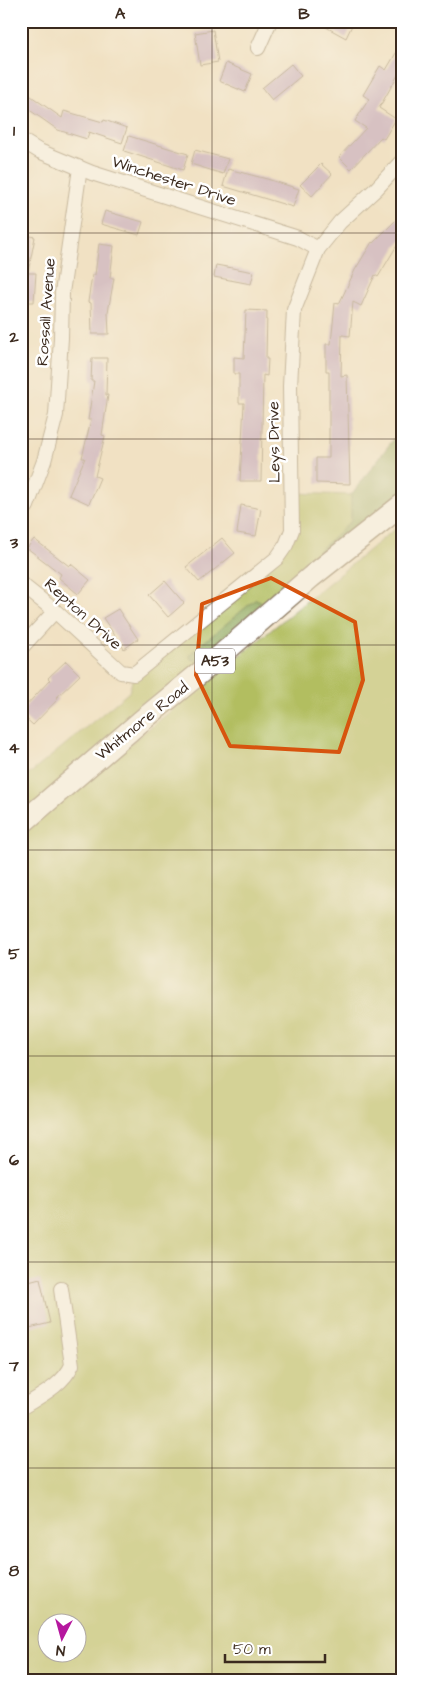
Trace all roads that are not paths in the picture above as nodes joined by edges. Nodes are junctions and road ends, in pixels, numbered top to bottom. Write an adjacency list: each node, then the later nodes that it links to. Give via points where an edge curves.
1 (270, 21): 2 (street)
2 (258, 48)
3 (21, 140): 5 (street, Winchester Drive)
4 (402, 161): 6 (street, Leys Drive, via 340,222)
5 (80, 168): 6 (street, Winchester Drive, via 298,238); 8 (street, Rossall Avenue, via 62,293 56,415 44,461 27,506)
6 (318, 249): 12 (street, Leys Drive, via 294,310 290,386 292,530 286,546 277,558 134,674)
7 (402, 505): 13 (highway, Whitmore Road / A53, via 311,577)
8 (21, 513)
9 (21, 584): 10 (street, Repton Drive)
10 (55, 611): 11 (street); 12 (street, Repton Drive)
11 (21, 648)
12 (121, 672)
13 (21, 824)
14 (61, 1289): 15 (street, via 72,1364 68,1375)
15 (21, 1408)

